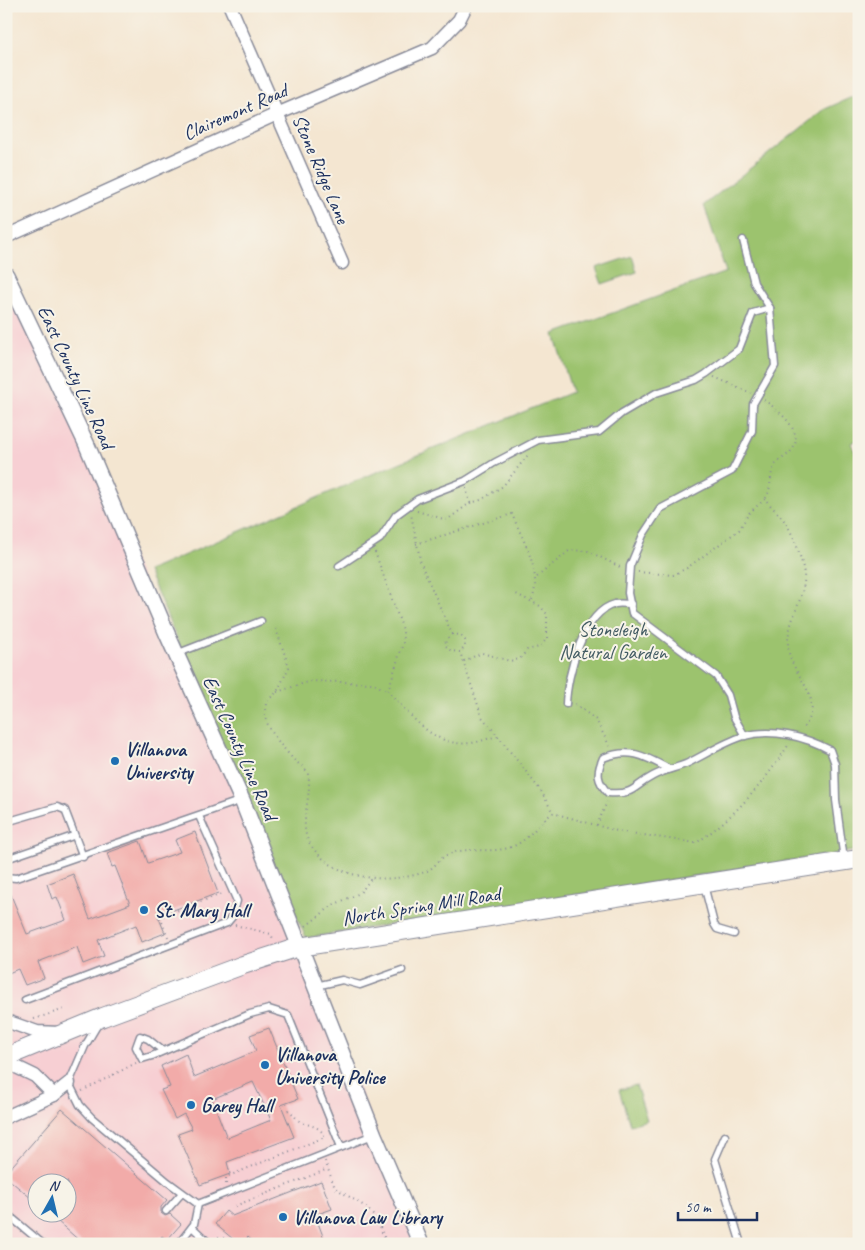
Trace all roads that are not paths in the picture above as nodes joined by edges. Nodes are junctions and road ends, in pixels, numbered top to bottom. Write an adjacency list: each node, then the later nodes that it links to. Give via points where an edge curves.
1 (230, 6): 3 (street, Stone Ridge Lane)
2 (466, 6): 3 (street, Clairemont Road, via 459,20 432,48)
3 (277, 114): 4 (street, Clairemont Road); 6 (street, Stone Ridge Lane)
4 (6, 237)
5 (743, 240): 8 (lane, via 754,283)
6 (342, 263)
7 (6, 275): 12 (street, East County Line Road, via 86,443)
8 (770, 308): 9 (lane, via 753,313 739,349 696,380 656,393 622,413 600,432 538,440 464,481 418,500 396,515 373,545); 10 (lane, via 775,366 753,404 752,431 732,471 660,509 629,570)
9 (339, 566)
10 (630, 604): 13 (lane, via 609,606 590,622 567,682); 14 (lane, via 632,614 716,676 728,695 734,717)
11 (261, 621): 12 (lane)
12 (176, 654): 16 (street, East County Line Road)
13 (569, 703)
14 (745, 736): 15 (lane); 22 (lane, via 795,736 830,750 835,764 836,800)
15 (669, 769): 15 (lane, via 644,756 620,752 603,758 597,769 599,783 608,793 624,794)
16 (242, 800): 17 (lane); 26 (street, East County Line Road)
17 (199, 816): 21 (lane); 29 (lane, via 237,901 227,923)
18 (6, 822): 19 (lane, via 57,807 65,810)
19 (73, 836): 20 (lane, via 9,858); 21 (lane)
20 (6, 851)
21 (83, 857): 23 (lane, via 16,878)
22 (851, 860): 24 (main road, North Spring Mill Road)
23 (6, 877)
24 (704, 883): 25 (lane, via 714,924 717,929); 26 (main road, North Spring Mill Road)
25 (734, 934)
26 (297, 941): 28 (street, East County Line Road); 30 (main road, North Spring Mill Road, via 280,952)
27 (402, 970): 28 (lane, via 360,986 342,980)
28 (315, 987): 39 (street, East County Line Road)
29 (25, 1000)
30 (103, 1017): 32 (main road, North Spring Mill Road); 36 (lane, via 85,1046)
31 (6, 1021): 32 (street, via 37,1032 54,1034)
32 (69, 1031): 34 (main road, North Spring Mill Road)
33 (163, 1051): 33 (lane, via 140,1036 136,1047 142,1059); 41 (lane, via 250,1014 269,1009 288,1015)
34 (6, 1057)
35 (6, 1062): 37 (street, via 35,1076)
36 (69, 1083): 37 (street); 42 (lane, via 80,1105 92,1118)
37 (54, 1094): 38 (street)
38 (6, 1117)
39 (374, 1135): 41 (lane); 52 (street, East County Line Road)
40 (725, 1136): 53 (lane, via 716,1159)
41 (340, 1147): 43 (lane)
42 (182, 1193): 43 (lane); 44 (lane)
43 (198, 1204): 48 (lane)
44 (166, 1211)
45 (6, 1213): 46 (lane)
46 (12, 1218): 47 (lane); 50 (lane)
47 (6, 1225)
48 (192, 1227): 49 (lane); 51 (lane, via 208,1242)
49 (180, 1243)
50 (43, 1244)
51 (206, 1244)
52 (421, 1244)
53 (741, 1244)

